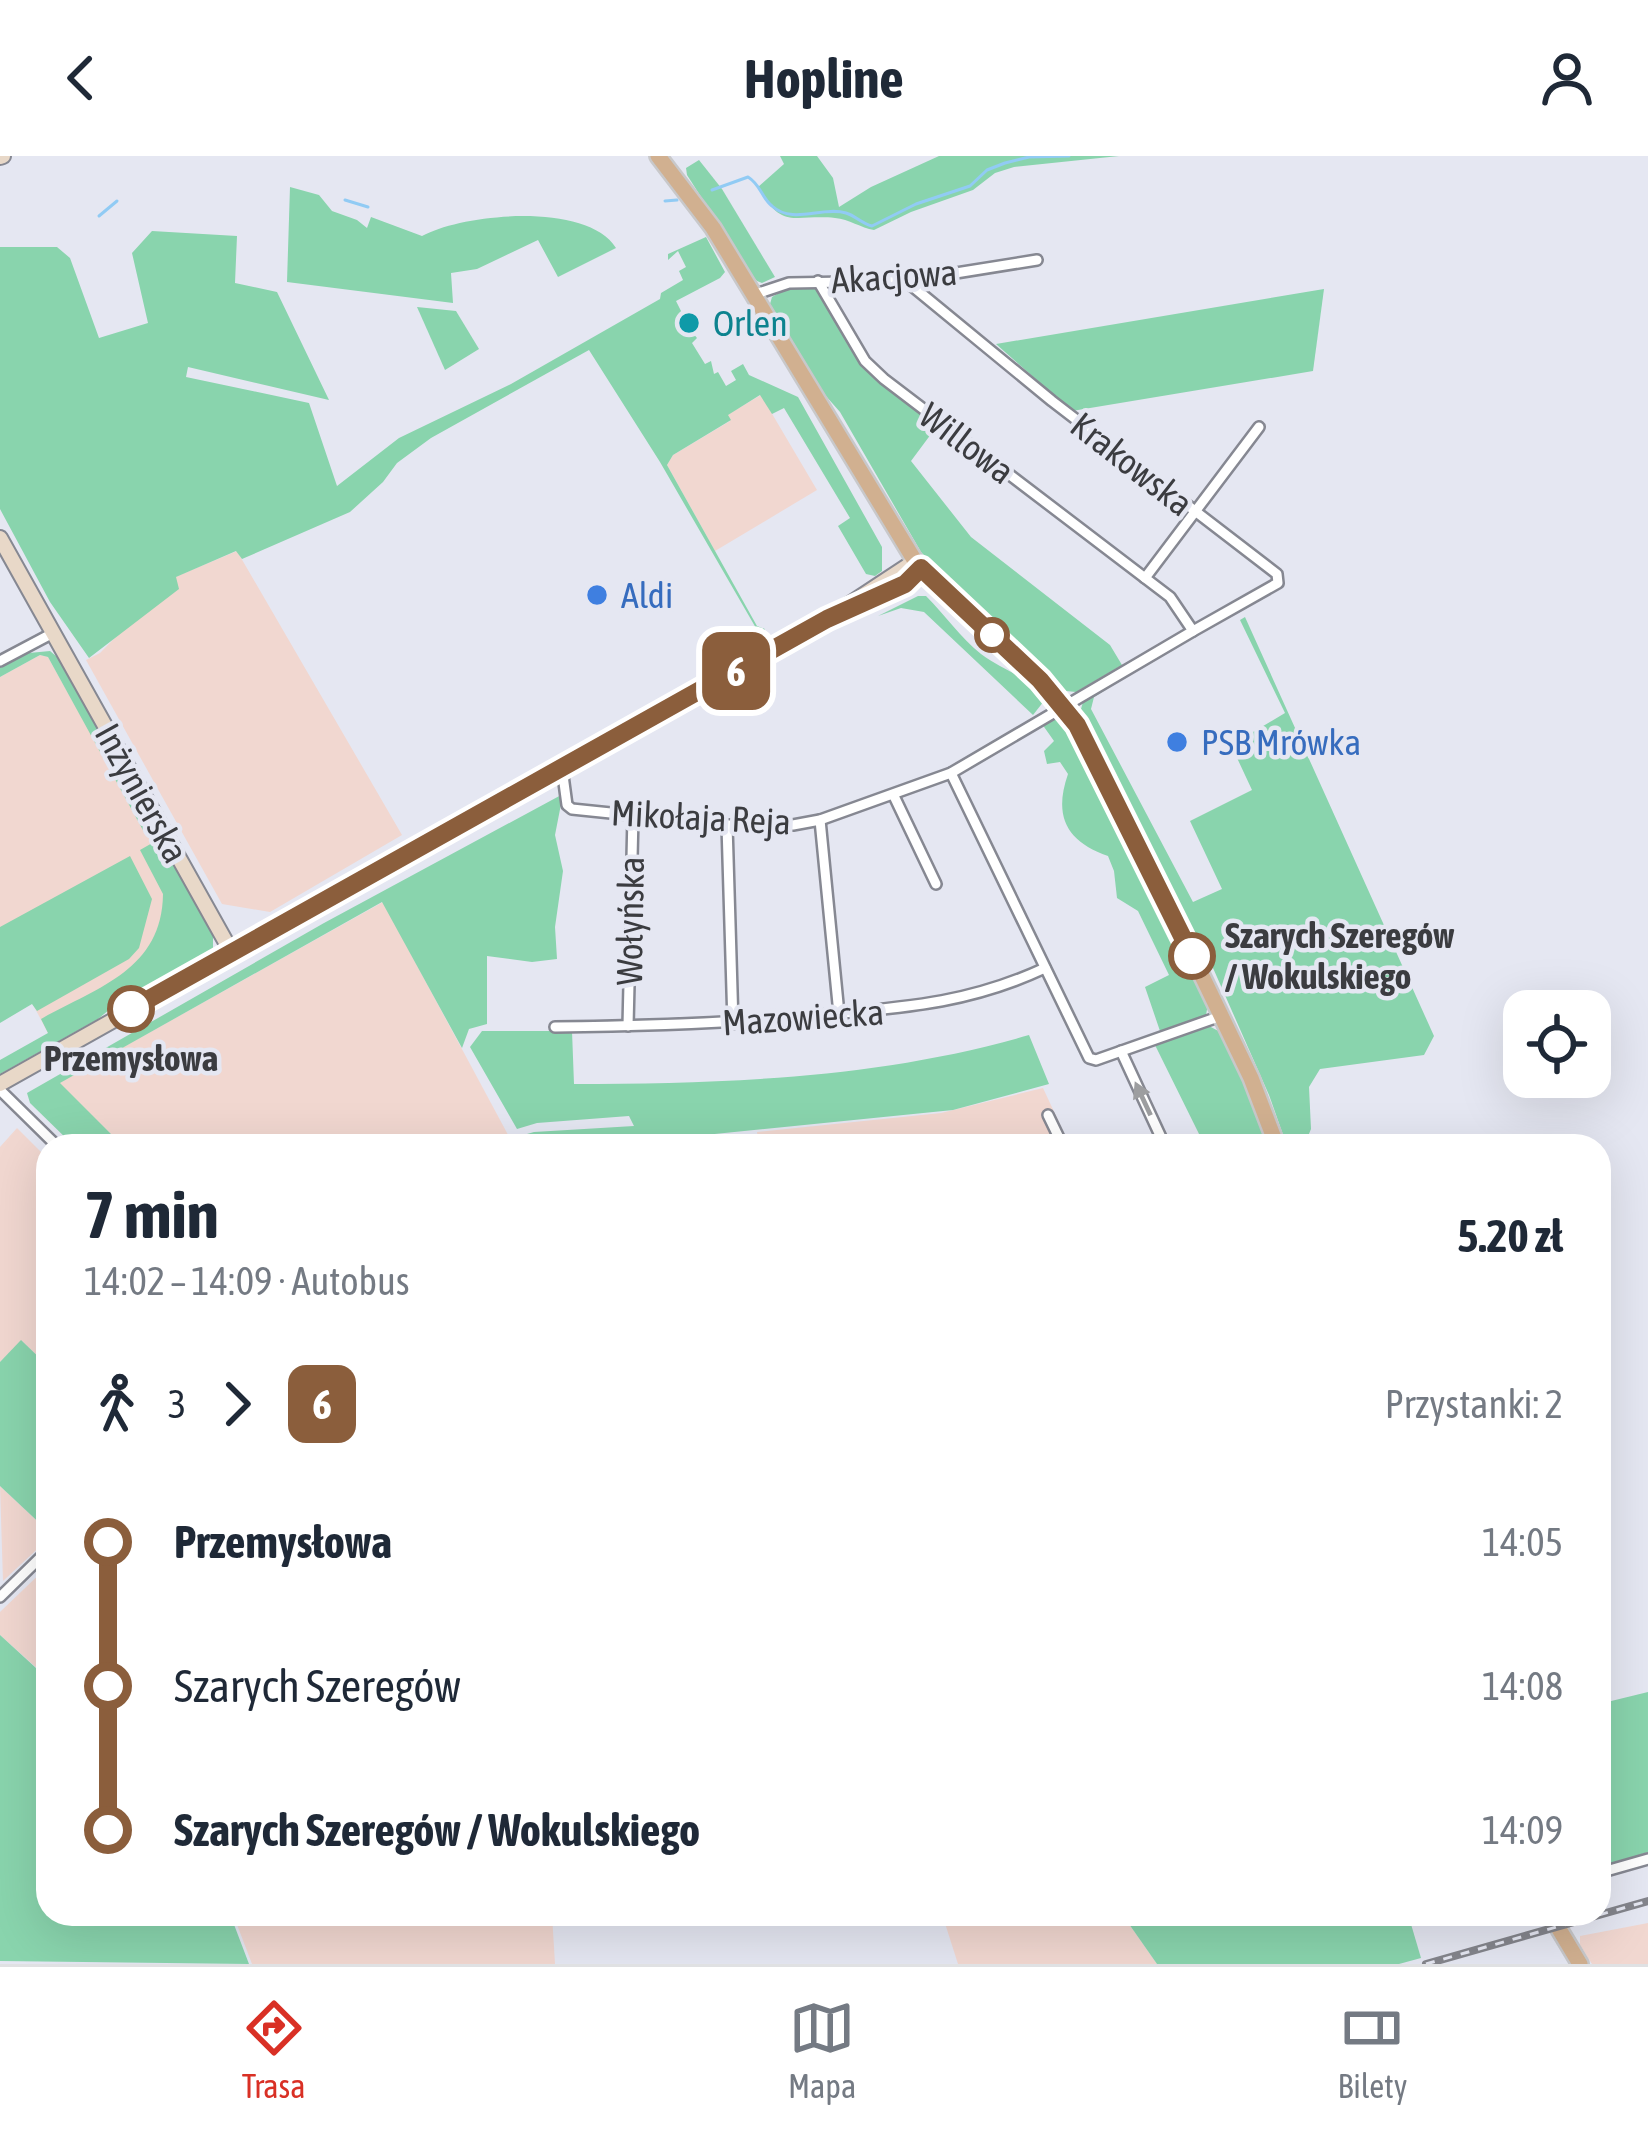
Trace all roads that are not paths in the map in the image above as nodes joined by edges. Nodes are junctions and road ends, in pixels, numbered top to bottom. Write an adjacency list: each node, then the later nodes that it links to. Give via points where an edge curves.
1 (658, 156): 5 (main road)
2 (1037, 260): 4 (street, Akacjowa)
3 (818, 281): 4 (street, Akacjowa); 5 (street, Akacjowa); 10 (street, Willowa, via 884,379)
4 (907, 281): 7 (street, Krakowska)
5 (753, 296): 9 (main road)
6 (1259, 427): 7 (street)
7 (1195, 512): 10 (street); 11 (street, Krakowska, via 1280,579)
8 (0, 538): 12 (main road, Inżynierska)
9 (918, 565): 14 (main road); 15 (main road)
10 (1145, 578): 11 (street, Willowa)
11 (1193, 631): 14 (street, Krakowska)
12 (53, 633): 13 (street); 22 (main road, Inżynierska)
13 (0, 661)
14 (1063, 707): 16 (street, Mikołaja Reja); 25 (main road, via 1106,776)
15 (562, 768): 18 (street, Mikołaja Reja, via 572,809); 22 (main road)
16 (951, 773): 17 (street, Mikołaja Reja); 23 (street)
17 (894, 796): 19 (street, Mikołaja Reja); 21 (street)
18 (633, 816): 20 (street, Mikołaja Reja); 27 (street, Wołyńska)
19 (820, 820): 20 (street, Mikołaja Reja); 24 (street)
20 (727, 825): 26 (street)
21 (935, 884)
22 (232, 953): 30 (main road)
23 (1045, 968): 24 (street, Mazowiecka, via 973,997); 29 (street, via 1089,1058)
24 (839, 1013): 26 (street, Mazowiecka)
25 (1221, 1016): 29 (street); 35 (main road)
26 (733, 1024): 27 (street, Mazowiecka)
27 (628, 1026): 28 (street, Mazowiecka)
28 (555, 1027)
29 (1120, 1052): 34 (street, one-way to 29)
30 (0, 1087): 32 (street)
31 (1048, 1114): 33 (street)
32 (45, 1134)
33 (1057, 1134)
34 (1159, 1134)
35 (1271, 1134)
36 (36, 1562): 37 (street)
37 (0, 1597)
38 (1648, 1858): 39 (street)
39 (1611, 1869)
40 (1557, 1926): 41 (main road)
41 (1580, 1964)

